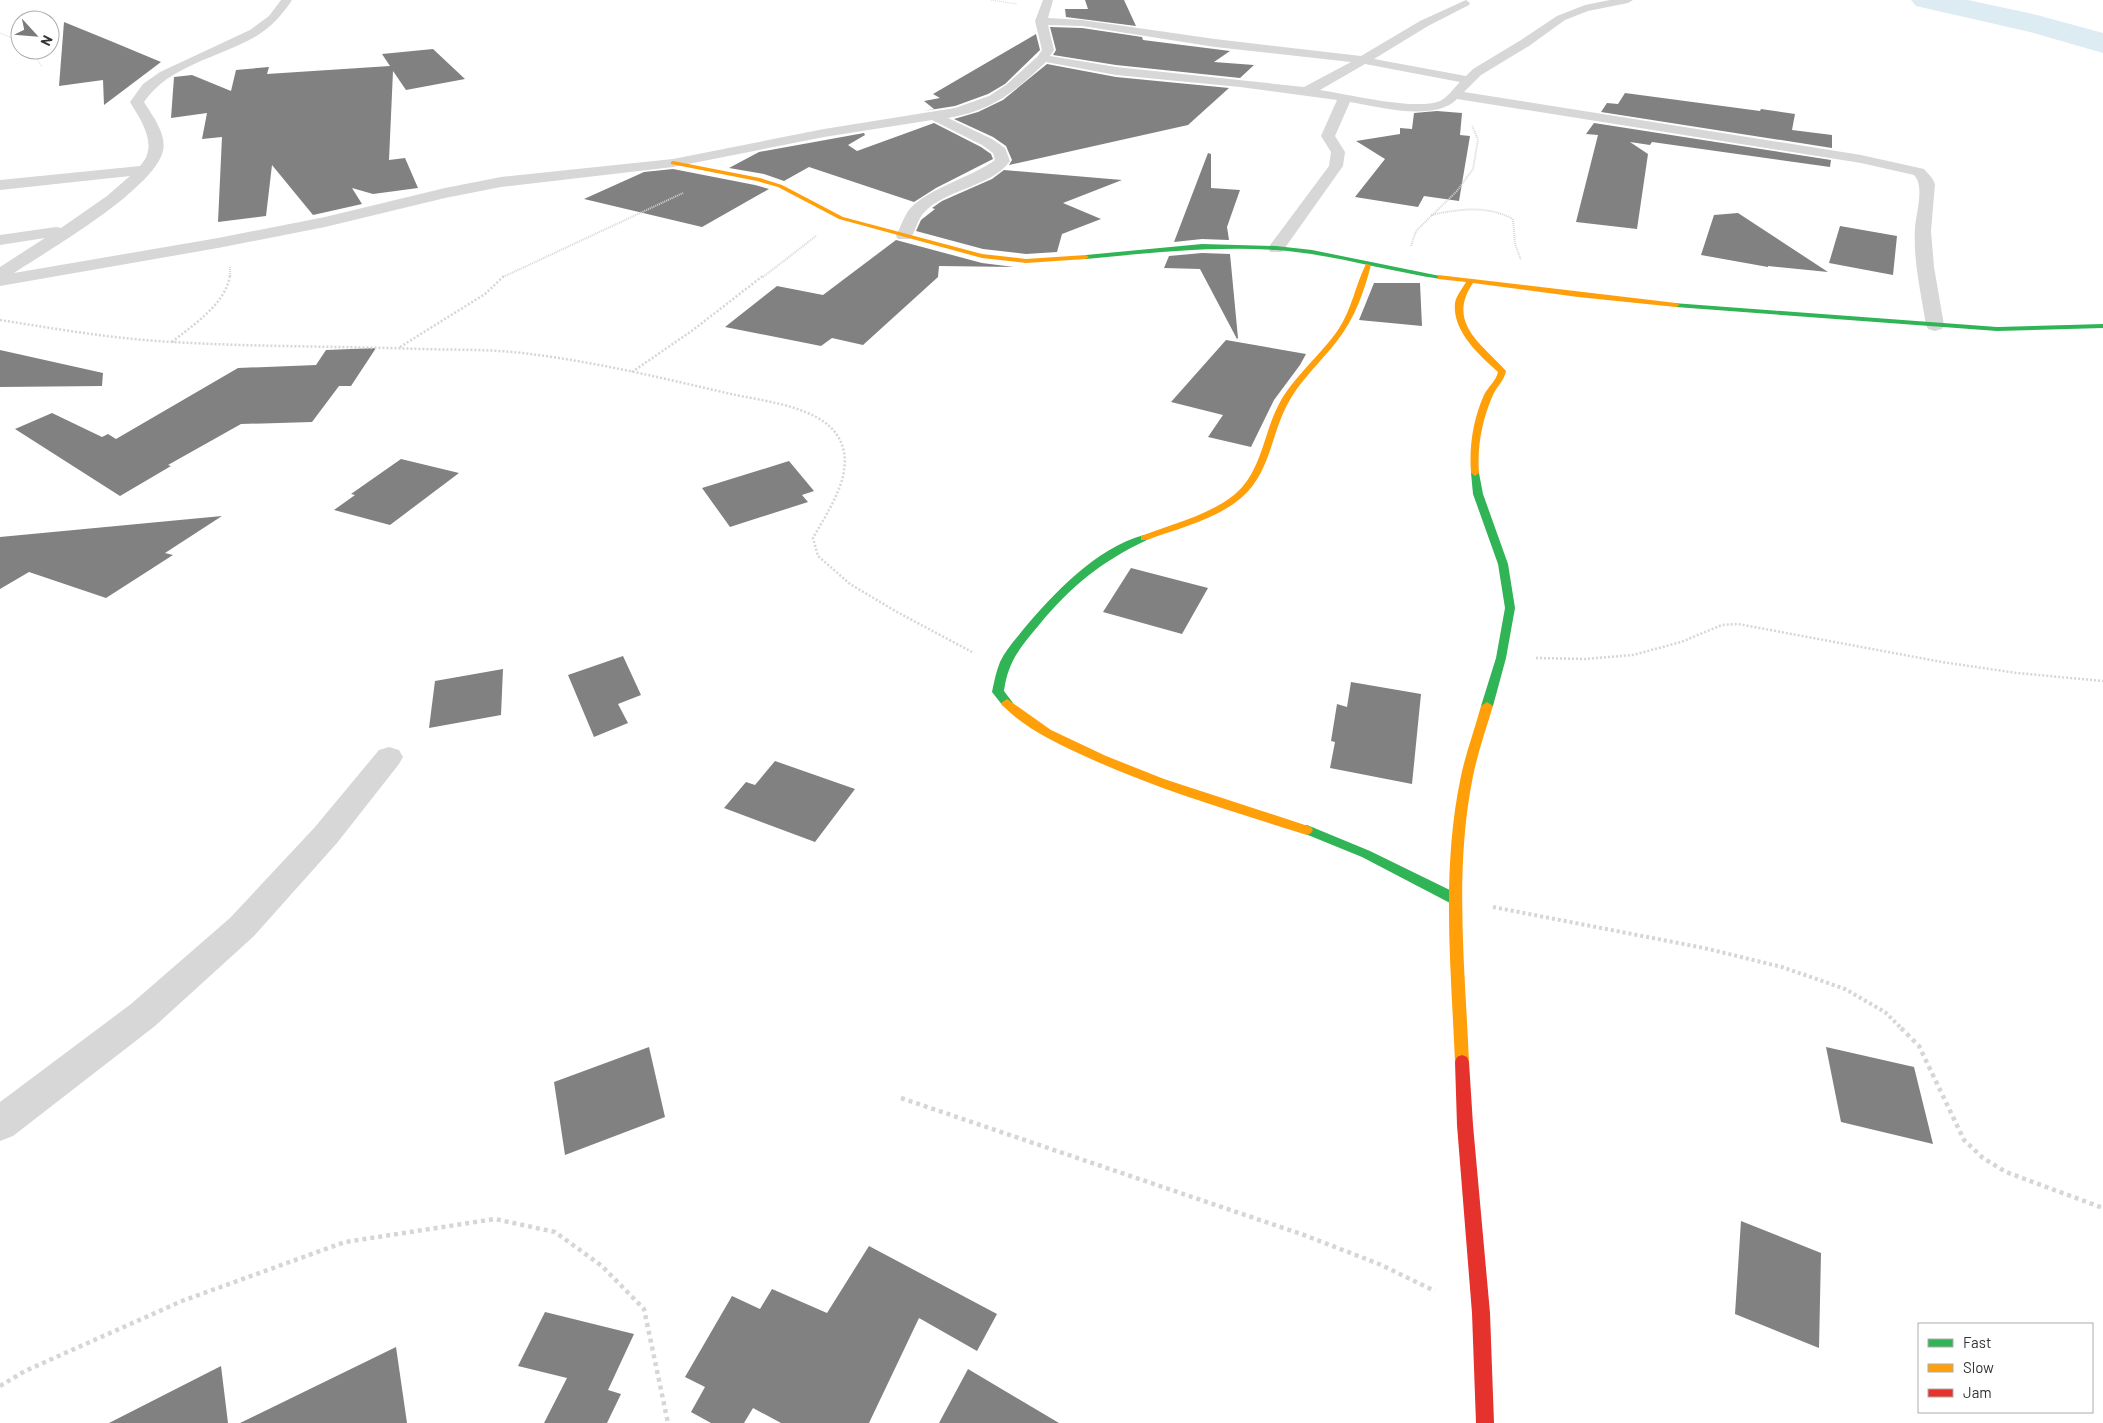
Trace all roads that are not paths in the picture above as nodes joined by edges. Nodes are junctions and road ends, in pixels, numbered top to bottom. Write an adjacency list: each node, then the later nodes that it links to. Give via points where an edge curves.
1 (287, 0): 14 (street, via 273,18 258,29 178,67 140,93 137,102 154,134 157,150)
2 (1048, 0): 5 (street)
3 (1628, 0): 8 (street, via 1585,8 1561,18)
4 (1465, 3): 7 (street, via 1429,20)
5 (1041, 21): 6 (street, via 1048,50); 7 (street, via 1089,24)
6 (1044, 58): 9 (street, via 1134,74); 12 (street, via 994,100)
7 (1362, 60): 8 (street); 9 (street, via 1332,80)
8 (1468, 80): 10 (street)
9 (1305, 92): 11 (street)
10 (1454, 97): 11 (street, via 1445,104 1426,107); 24 (street, via 1861,159 1919,172 1927,184 1923,231 1925,267)
11 (1345, 98): 19 (street, via 1328,136 1339,152 1336,166)
12 (936, 117): 13 (street, via 824,133); 17 (street, via 987,142 1000,151 1003,161 988,172 931,200 915,213)
13 (673, 163): 17 (street, via 780,186 841,218); 22 (street, via 445,192 325,222)
14 (144, 170): 15 (street); 16 (street, via 114,199)
15 (0, 185)
16 (68, 230): 18 (street); 21 (street)
17 (904, 236): 19 (street, via 982,256 1026,261 1202,246)
18 (0, 240)
19 (1276, 248): 20 (street, via 1312,252)
20 (1368, 265): 23 (street); 27 (street, via 1351,315 1291,392 1278,415 1259,469 1239,496 1207,514 1112,551 1080,572 1052,599 1001,668 998,692 1023,718 1089,754 1199,796 1310,831 1370,854)
21 (0, 275)
22 (0, 280)
23 (1470, 282): 24 (street, via 1727,310); 27 (street, via 1459,303 1463,325 1478,348 1502,371 1501,380 1490,391 1476,431 1474,461 1478,494 1503,564 1510,608 1501,658 1467,776 1457,851)
24 (1935, 324): 25 (street, via 1997,329)
25 (2103, 326)
26 (389, 757): 28 (street, via 326,835 242,927 143,1015)
27 (1455, 899): 29 (street, via 1465,1125 1481,1313)
28 (0, 1124)
29 (1485, 1423)

